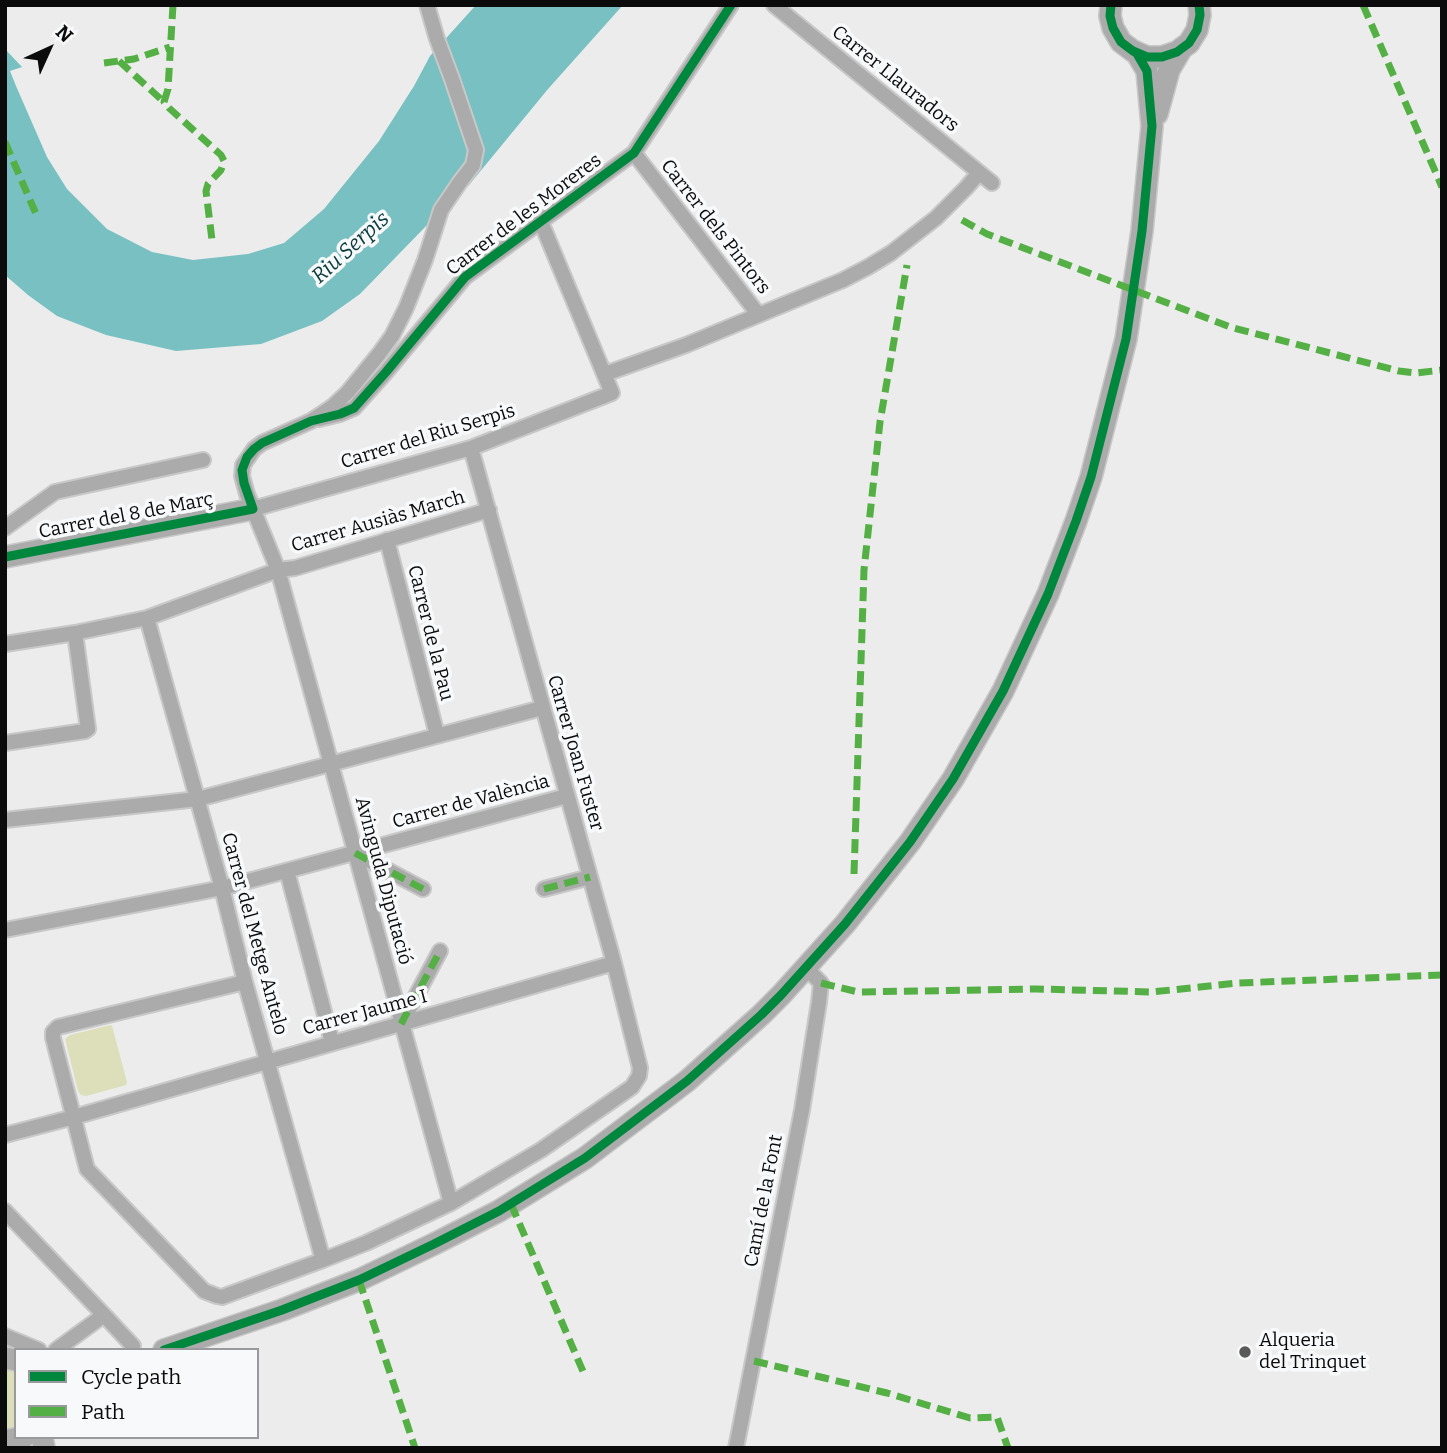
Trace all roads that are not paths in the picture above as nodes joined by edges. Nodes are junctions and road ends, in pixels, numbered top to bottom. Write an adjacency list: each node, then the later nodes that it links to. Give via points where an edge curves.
1 (426, 5): 15 (street, via 476,150 473,165 441,210 392,336 339,401)
2 (731, 5): 9 (street, Carrer de les Moreres)
3 (774, 5): 10 (street, Carrer Llauradors)
4 (1111, 5): 7 (main road, via 1113,29 1121,42)
5 (1199, 5): 6 (main road, via 1197,30)
6 (1182, 48): 7 (main road, via 1162,57); 8 (main road, via 1169,69)
7 (1136, 52): 8 (main road, via 1147,71)
8 (1153, 126): 43 (main road, via 1126,339 1091,477 1053,582 1003,691 947,789 845,924)
9 (634, 153): 12 (street, Carrer de les Moreres); 13 (street, Carrer dels Pintors)
10 (979, 173): 11 (street, Carrer Llauradors); 13 (street, Carrer dels Pintors, via 936,218 891,253 843,280)
11 (992, 183)
12 (541, 222): 14 (street); 15 (street, Carrer de les Moreres, via 466,277 354,408)
13 (758, 314): 14 (street)
14 (605, 374): 16 (street, Carrer del Riu Serpis, via 612,393)
15 (311, 421): 18 (street, via 262,443 247,457 242,475)
16 (471, 448): 18 (street, Carrer del Riu Serpis); 19 (street, Carrer Joan Fuster)
17 (202, 460): 20 (street, via 55,492)
18 (254, 509): 22 (main road, Carrer del 8 de Març); 23 (street)
19 (489, 510): 21 (street, Carrer Ausiàs March); 27 (street, Carrer Joan Fuster)
20 (5, 528)
21 (387, 540): 23 (street, Carrer Ausiàs March); 28 (street, Carrer de la Pau)
22 (5, 557)
23 (278, 570): 24 (street, Carrer Ausiàs March); 30 (street, Avinguda Diputació)
24 (147, 618): 25 (street, Carrer Ausiàs March); 32 (street, Carrer del Metge Antelo)
25 (75, 632): 26 (street, Carrer Ausiàs March); 29 (street, via 88,729)
26 (5, 644)
27 (542, 708): 28 (street); 31 (street, Carrer Joan Fuster)
28 (437, 735): 30 (street)
29 (5, 743)
30 (331, 764): 32 (street); 34 (street, Avinguda Diputació)
31 (567, 796): 34 (street, Carrer de València); 36 (street, Carrer Joan Fuster)
32 (198, 799): 33 (street); 37 (street, Carrer del Metge Antelo)
33 (5, 820)
34 (355, 853): 35 (street, Carrer de València); 39 (street); 45 (street, Avinguda Diputació)
35 (287, 871): 37 (street, Carrer de València); 46 (street)
36 (590, 877): 38 (street); 42 (street, Carrer Joan Fuster)
37 (222, 888): 40 (street, Carrer de València); 44 (street, Carrer del Metge Antelo)
38 (544, 889)
39 (424, 890)
40 (5, 930)
41 (440, 951): 45 (street)
42 (614, 963): 45 (street, Carrer Jaume I); 50 (street, Carrer Joan Fuster, via 640,1068 632,1087 541,1150)
43 (813, 975): 58 (main road, via 781,995 661,1102 585,1158 511,1204 348,1284); 59 (street, Camí de la Font, via 802,1110)
44 (245, 982): 47 (street, Carrer del Metge Antelo); 48 (street, via 58,1027 53,1038)
45 (401, 1024): 46 (street, Carrer Jaume I); 50 (street, Avinguda Diputació)
46 (332, 1042): 47 (street, Carrer Jaume I)
47 (268, 1060): 48 (street, Carrer Jaume I); 52 (street, Carrer del Metge Antelo)
48 (74, 1117): 49 (street, Carrer Jaume I); 52 (street, via 87,1169 204,1291 222,1297)
49 (5, 1135)
50 (451, 1203): 52 (street)
51 (5, 1211): 53 (street)
52 (323, 1260)
53 (101, 1318): 55 (street); 57 (street)
54 (5, 1335): 56 (street)
55 (133, 1346)
56 (34, 1348)
57 (59, 1348)
58 (170, 1348)
59 (736, 1448)

